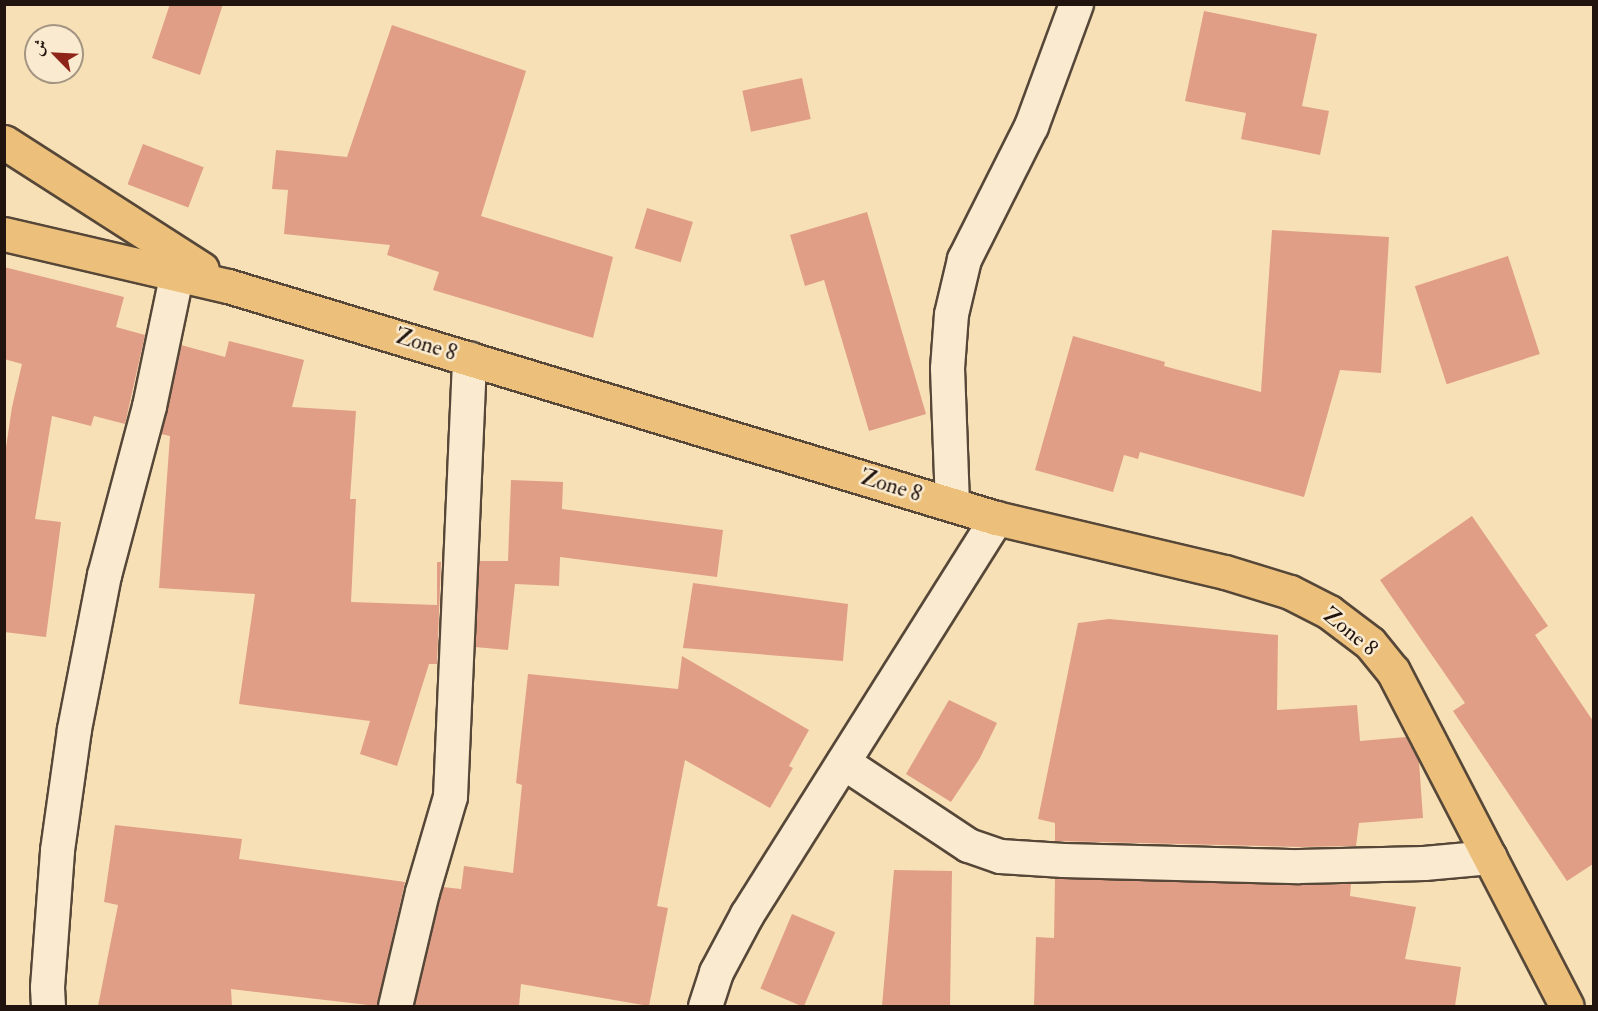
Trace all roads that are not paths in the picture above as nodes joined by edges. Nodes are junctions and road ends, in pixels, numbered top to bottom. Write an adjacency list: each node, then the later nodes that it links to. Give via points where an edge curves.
1 (1077, 4): 7 (street, via 1031,126 964,259 951,314 947,368)
2 (4, 142): 5 (main road)
3 (4, 234): 4 (main road, Zone 8)
4 (177, 272): 5 (main road, Zone 8); 11 (street, via 148,406 104,575 74,729 57,850)
5 (228, 286): 6 (main road, Zone 8)
6 (469, 358): 7 (main road, Zone 8); 12 (street, via 450,796)
7 (952, 504): 8 (main road, Zone 8)
8 (996, 518): 9 (street); 10 (main road, Zone 8, via 1225,572 1290,592 1329,612 1370,643 1393,671)
9 (843, 762): 10 (street, via 968,845 1000,856 1299,866); 13 (street, via 747,914 716,972)
10 (1490, 857): 14 (main road, Zone 8)
11 (48, 1006)
12 (395, 1006)
13 (705, 1006)
14 (1567, 1006)

